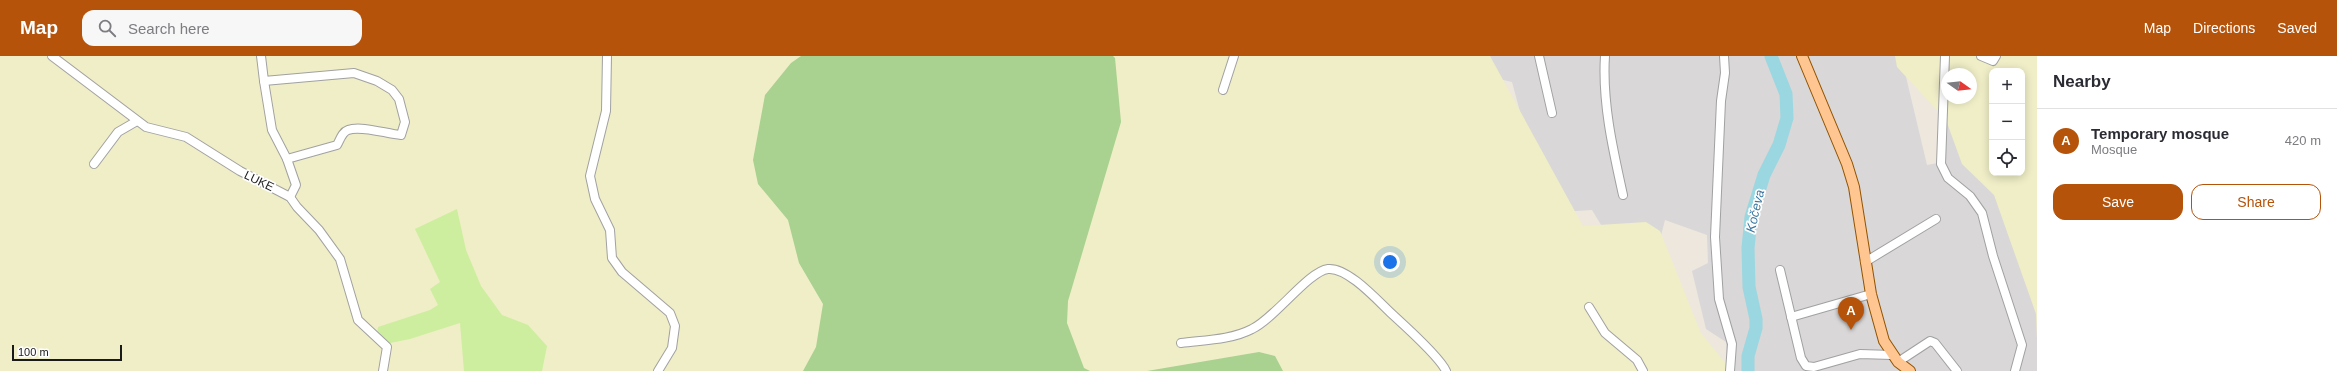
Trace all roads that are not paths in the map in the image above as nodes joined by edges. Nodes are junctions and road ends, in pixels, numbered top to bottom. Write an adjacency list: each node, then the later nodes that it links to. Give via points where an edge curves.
1 (52, 56): 15 (street, LUKE)
2 (261, 56): 12 (street)
3 (607, 56): 29 (street, via 606,111 590,176 595,199 610,230 612,258 622,272 670,313 675,326 672,348)
4 (1234, 56): 13 (street)
5 (1539, 56): 14 (street)
6 (1605, 56): 18 (street, via 1610,130)
7 (1724, 56): 32 (street, via 1715,237 1719,299 1732,344)
8 (1802, 56): 21 (main road, via 1847,164 1854,187)
9 (1945, 56): 35 (street, via 1941,164 1948,178 1970,196 1982,213 1993,256 2022,344)
10 (1981, 56): 11 (street, via 1990,61)
11 (1996, 56)
12 (264, 81): 16 (street, via 272,130); 16 (street, via 354,73 377,81 392,90 399,99 405,122 401,135 370,130 348,130 337,145)
13 (1223, 90)
14 (1552, 113)
15 (137, 121): 17 (street, via 118,132); 19 (street, LUKE, via 146,127 186,137 240,171)
16 (287, 159): 19 (street, via 296,185)
17 (94, 164)
18 (1623, 195)
19 (290, 197): 28 (street, LUKE, via 340,259 358,320 387,347)
20 (1936, 219): 21 (street)
21 (1865, 262): 23 (main road)
22 (1780, 270): 25 (street)
23 (1871, 294): 25 (street); 27 (main road, via 1884,341)
24 (1589, 307): 31 (street, via 1605,333 1637,360)
25 (1791, 317): 27 (street, via 1801,358 1806,366 1822,366 1860,354)
26 (1181, 343): 30 (street, via 1221,338 1253,329 1320,272 1329,269 1349,276 1363,287 1413,333)
27 (1895, 358): 33 (main road); 34 (street, via 1930,341 1935,343)
28 (383, 371)
29 (658, 371)
30 (1446, 371)
31 (1643, 371)
32 (1730, 371)
33 (1910, 371)
34 (1957, 371)
35 (2015, 371)

